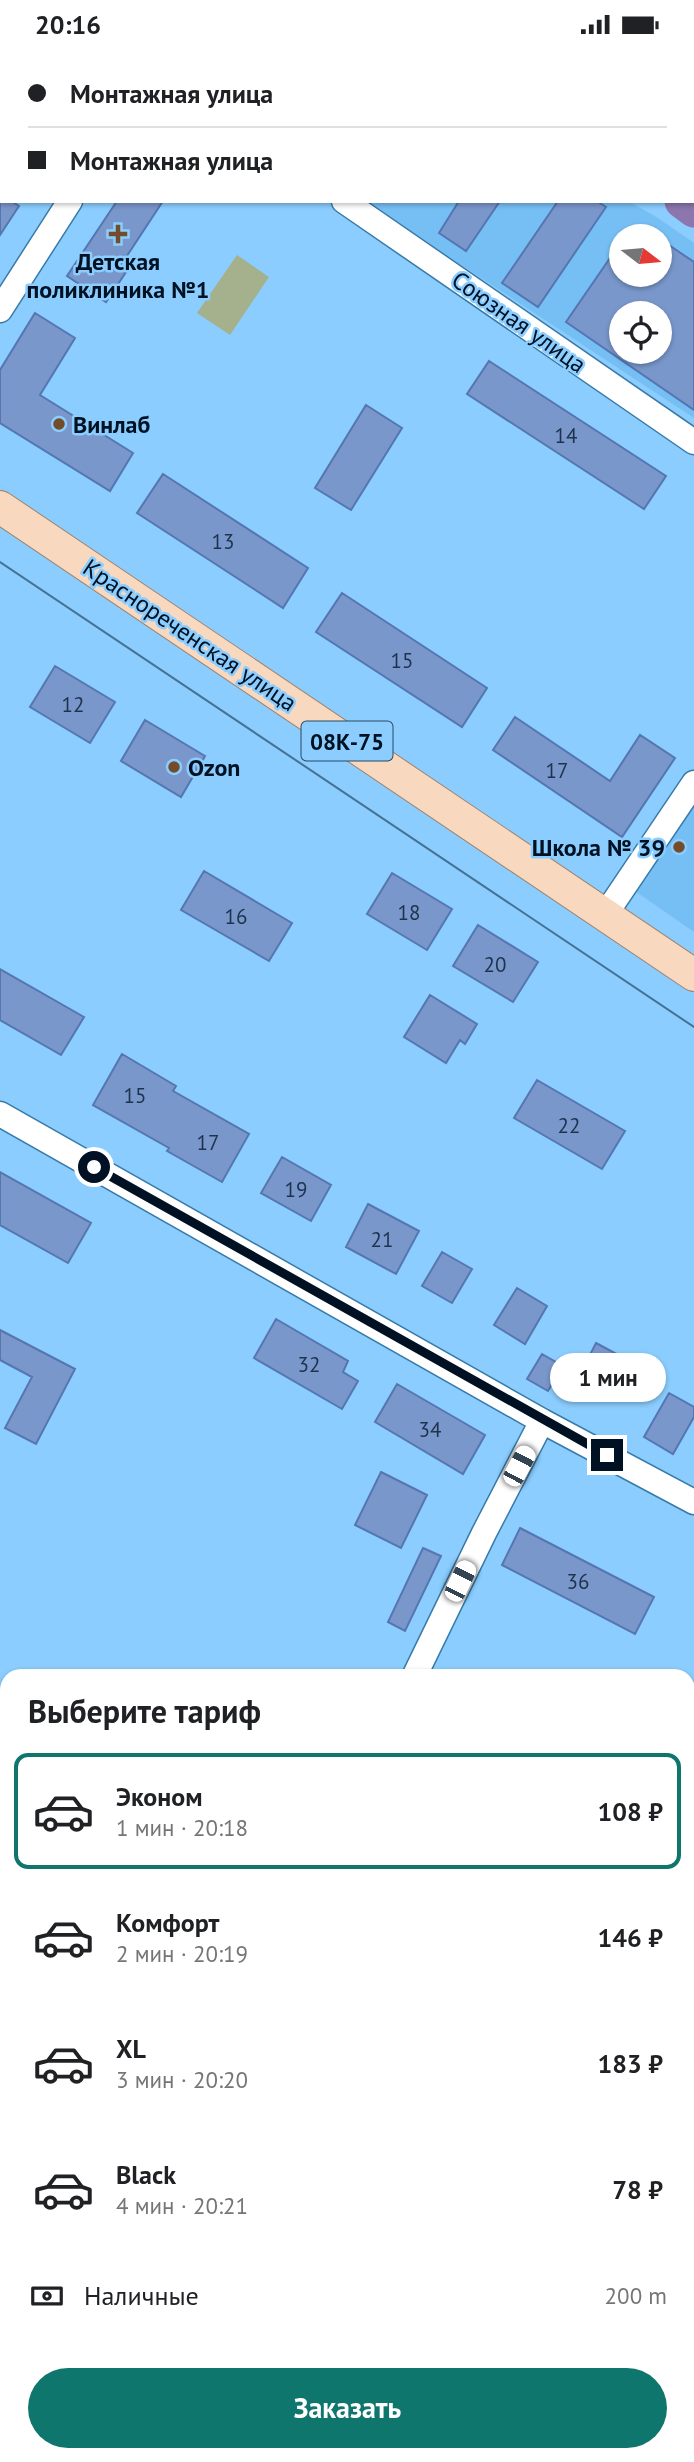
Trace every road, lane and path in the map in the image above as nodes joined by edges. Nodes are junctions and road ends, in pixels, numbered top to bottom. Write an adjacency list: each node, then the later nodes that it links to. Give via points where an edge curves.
1 (69, 203): 3 (street)
2 (347, 203): 4 (street, Союзная улица)
3 (0, 310)
4 (694, 442)
5 (0, 507): 7 (main road, Краснореченская улица / 08К-75)
6 (694, 783): 7 (street)
7 (606, 915): 8 (main road, Краснореченская улица / 08К-75)
8 (694, 975)
9 (0, 1114): 10 (street)
10 (542, 1421): 11 (street); 12 (street)
11 (694, 1502)
12 (418, 1669)

